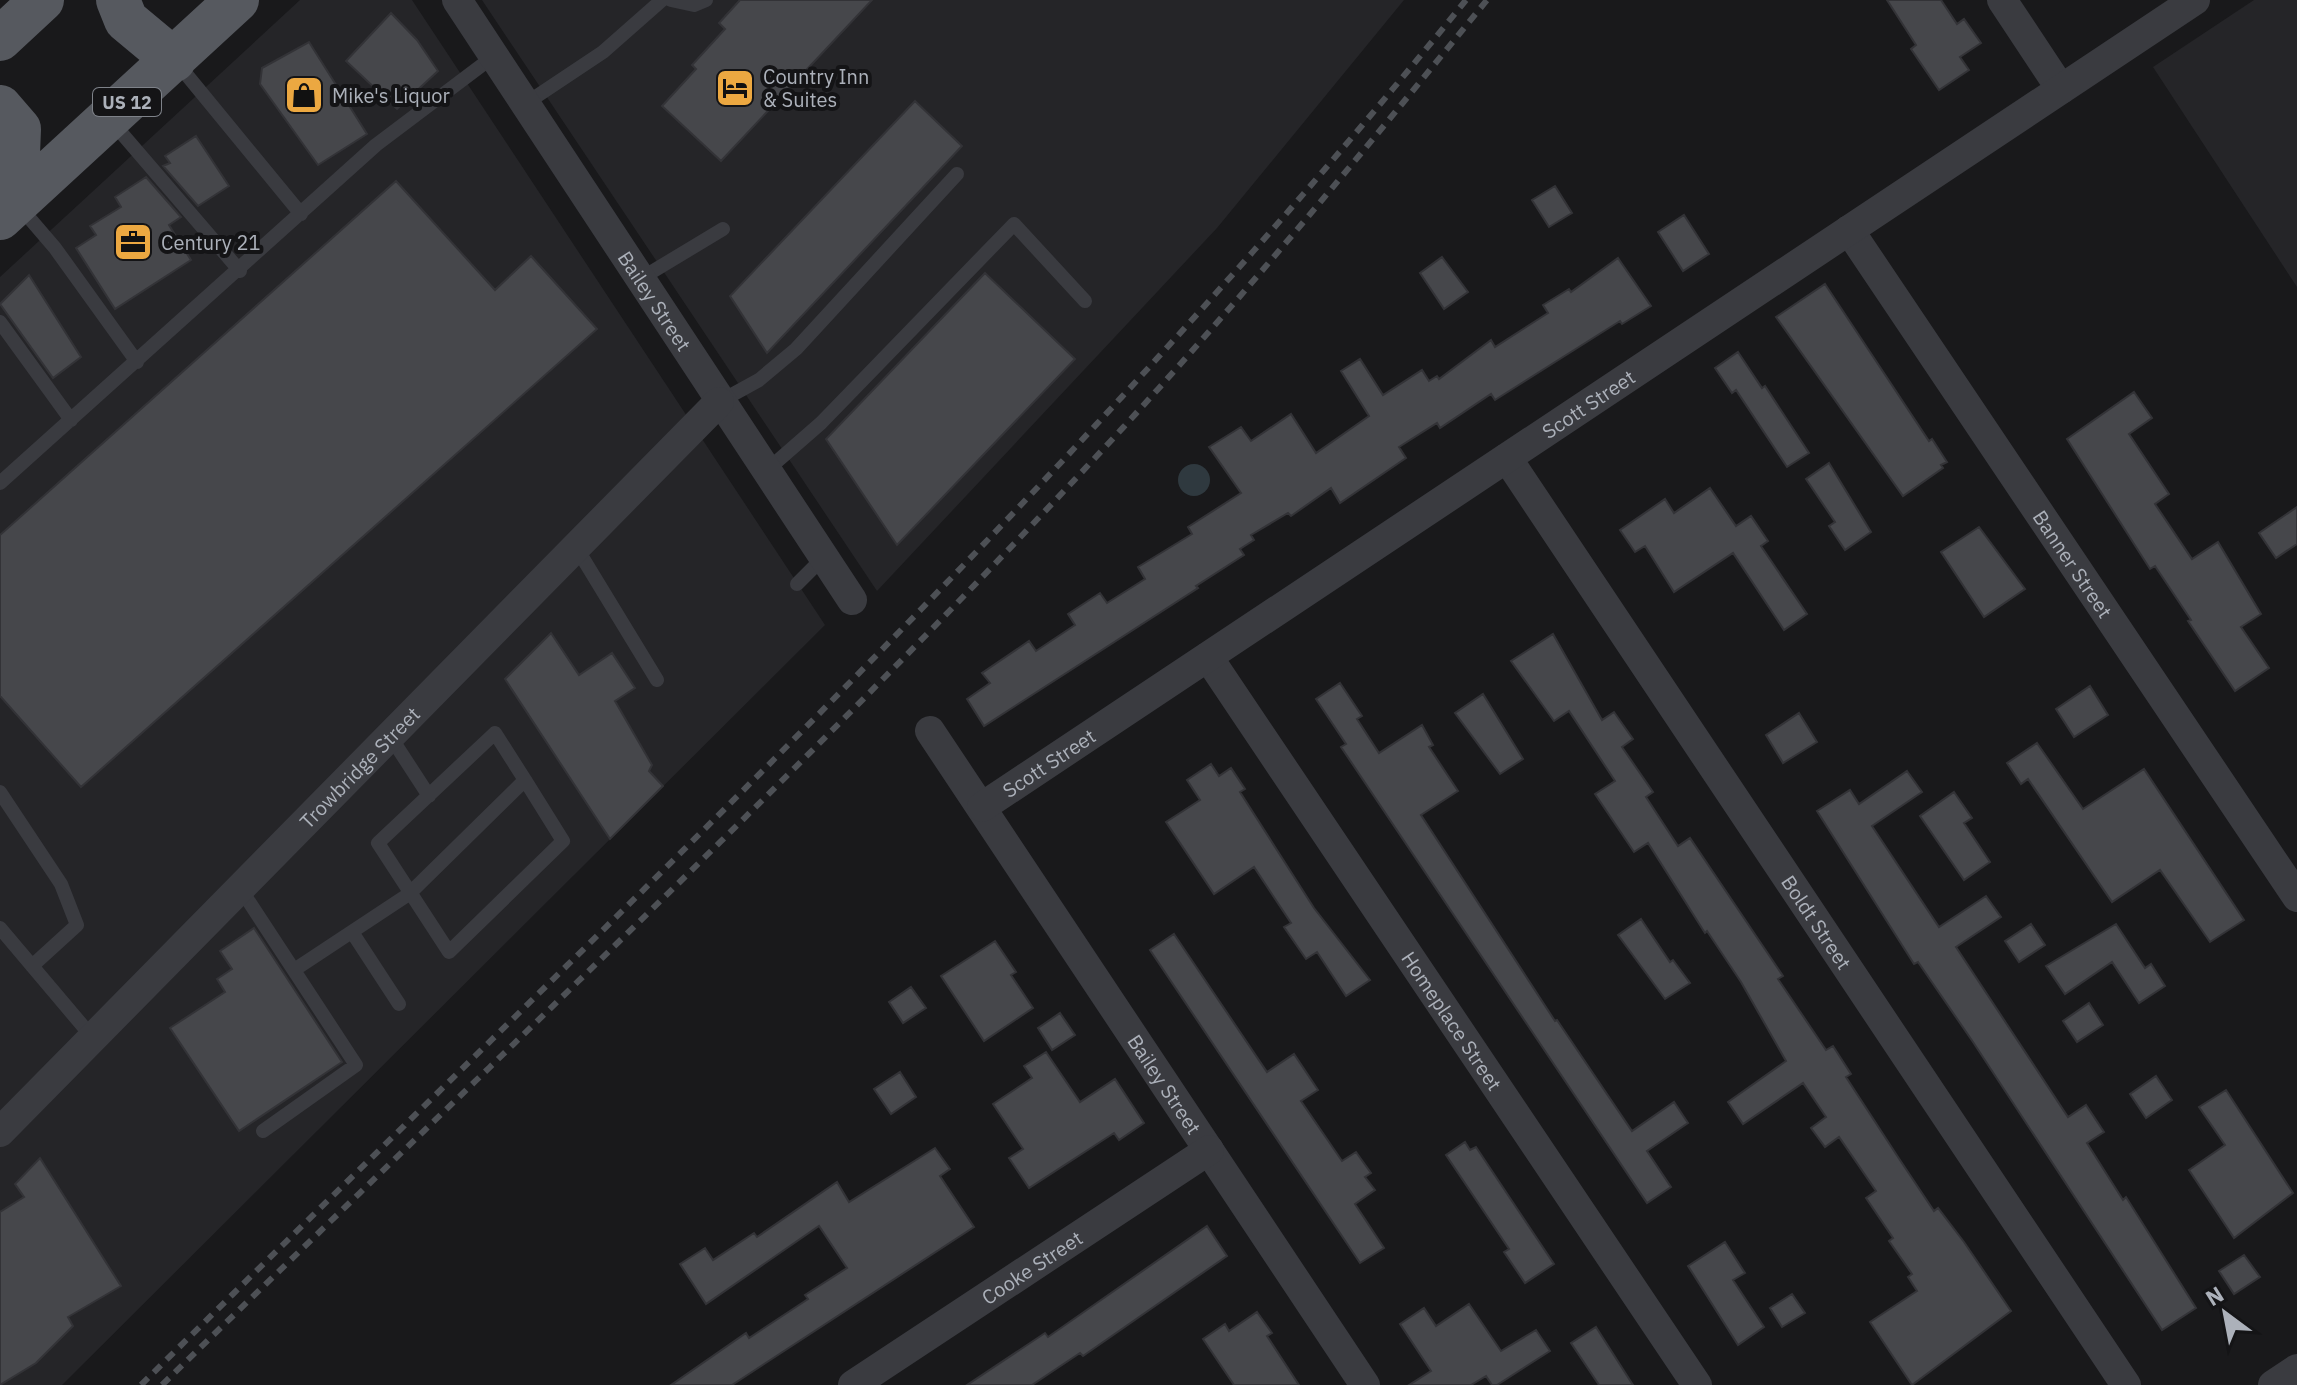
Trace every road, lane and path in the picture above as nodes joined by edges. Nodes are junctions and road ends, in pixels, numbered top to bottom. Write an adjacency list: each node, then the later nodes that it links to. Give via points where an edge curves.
1 (42, 0): 10 (main road)
2 (118, 0): 12 (main road, via 126,20)
3 (237, 0): 12 (main road, US 12)
4 (457, 0): 11 (street, Bailey Street)
5 (662, 0): 14 (lane, via 603,52)
6 (671, 0): 7 (lane, via 683,5)
7 (706, 0)
8 (2002, 0): 13 (street)
9 (2195, 0): 13 (street, Scott Street)
10 (0, 39)
11 (494, 56): 14 (street, Bailey Street); 19 (lane, via 376,145)
12 (174, 60): 16 (main road, US 12); 19 (lane)
13 (2061, 89): 21 (street, Scott Street)
14 (525, 104): 23 (street, Bailey Street)
15 (0, 107): 18 (main road, via 19,129)
16 (109, 119): 18 (main road, US 12); 22 (lane)
17 (957, 174): 27 (lane, via 796,349 759,380)
18 (8, 210): 26 (lane, via 55,248)
19 (301, 214): 22 (lane)
20 (723, 229): 23 (lane)
21 (1849, 230): 29 (street, Scott Street); 46 (street, Banner Street)
22 (240, 271): 26 (lane)
23 (639, 279): 27 (street, Bailey Street)
24 (1085, 301): 30 (lane, via 1014,224 821,423)
25 (0, 322): 28 (lane)
26 (137, 362): 28 (lane)
27 (719, 402): 30 (street, Bailey Street); 32 (street, Trowbridge Street)
28 (71, 420): 31 (lane)
29 (1507, 458): 36 (street, Scott Street); 60 (street, Boldt Street)
30 (765, 471): 33 (street, Bailey Street)
31 (0, 483)
32 (576, 547): 37 (lane); 39 (street, Trowbridge Street)
33 (823, 558): 34 (lane); 35 (street, Bailey Street)
34 (797, 584)
35 (852, 600)
36 (1208, 657): 43 (street, Scott Street); 59 (street, Homeplace Street)
37 (657, 680)
38 (930, 731): 43 (street, Bailey Street)
39 (390, 736): 42 (lane); 44 (street, Trowbridge Street)
40 (525, 780): 42 (lane, via 495,733); 45 (lane); 45 (lane, via 563,841 449,952)
41 (0, 792): 49 (lane, via 61,884 77,925)
42 (429, 796): 45 (lane, via 378,843)
43 (974, 796): 55 (street, Bailey Street)
44 (240, 888): 50 (lane); 52 (street, Trowbridge Street)
45 (409, 894): 48 (lane)
46 (2297, 897)
47 (0, 928): 49 (lane)
48 (352, 932): 50 (lane); 51 (lane)
49 (32, 966): 52 (lane)
50 (294, 970): 53 (lane, via 356,1065)
51 (399, 1004)
52 (93, 1038): 54 (street, Trowbridge Street)
53 (263, 1131)
54 (0, 1132)
55 (1209, 1150): 57 (street, Cooke Street); 58 (street, Bailey Street)
56 (2297, 1369): 61 (street)
57 (853, 1385)
58 (1365, 1385)
59 (1697, 1385)
60 (2126, 1385)
61 (2273, 1385)

